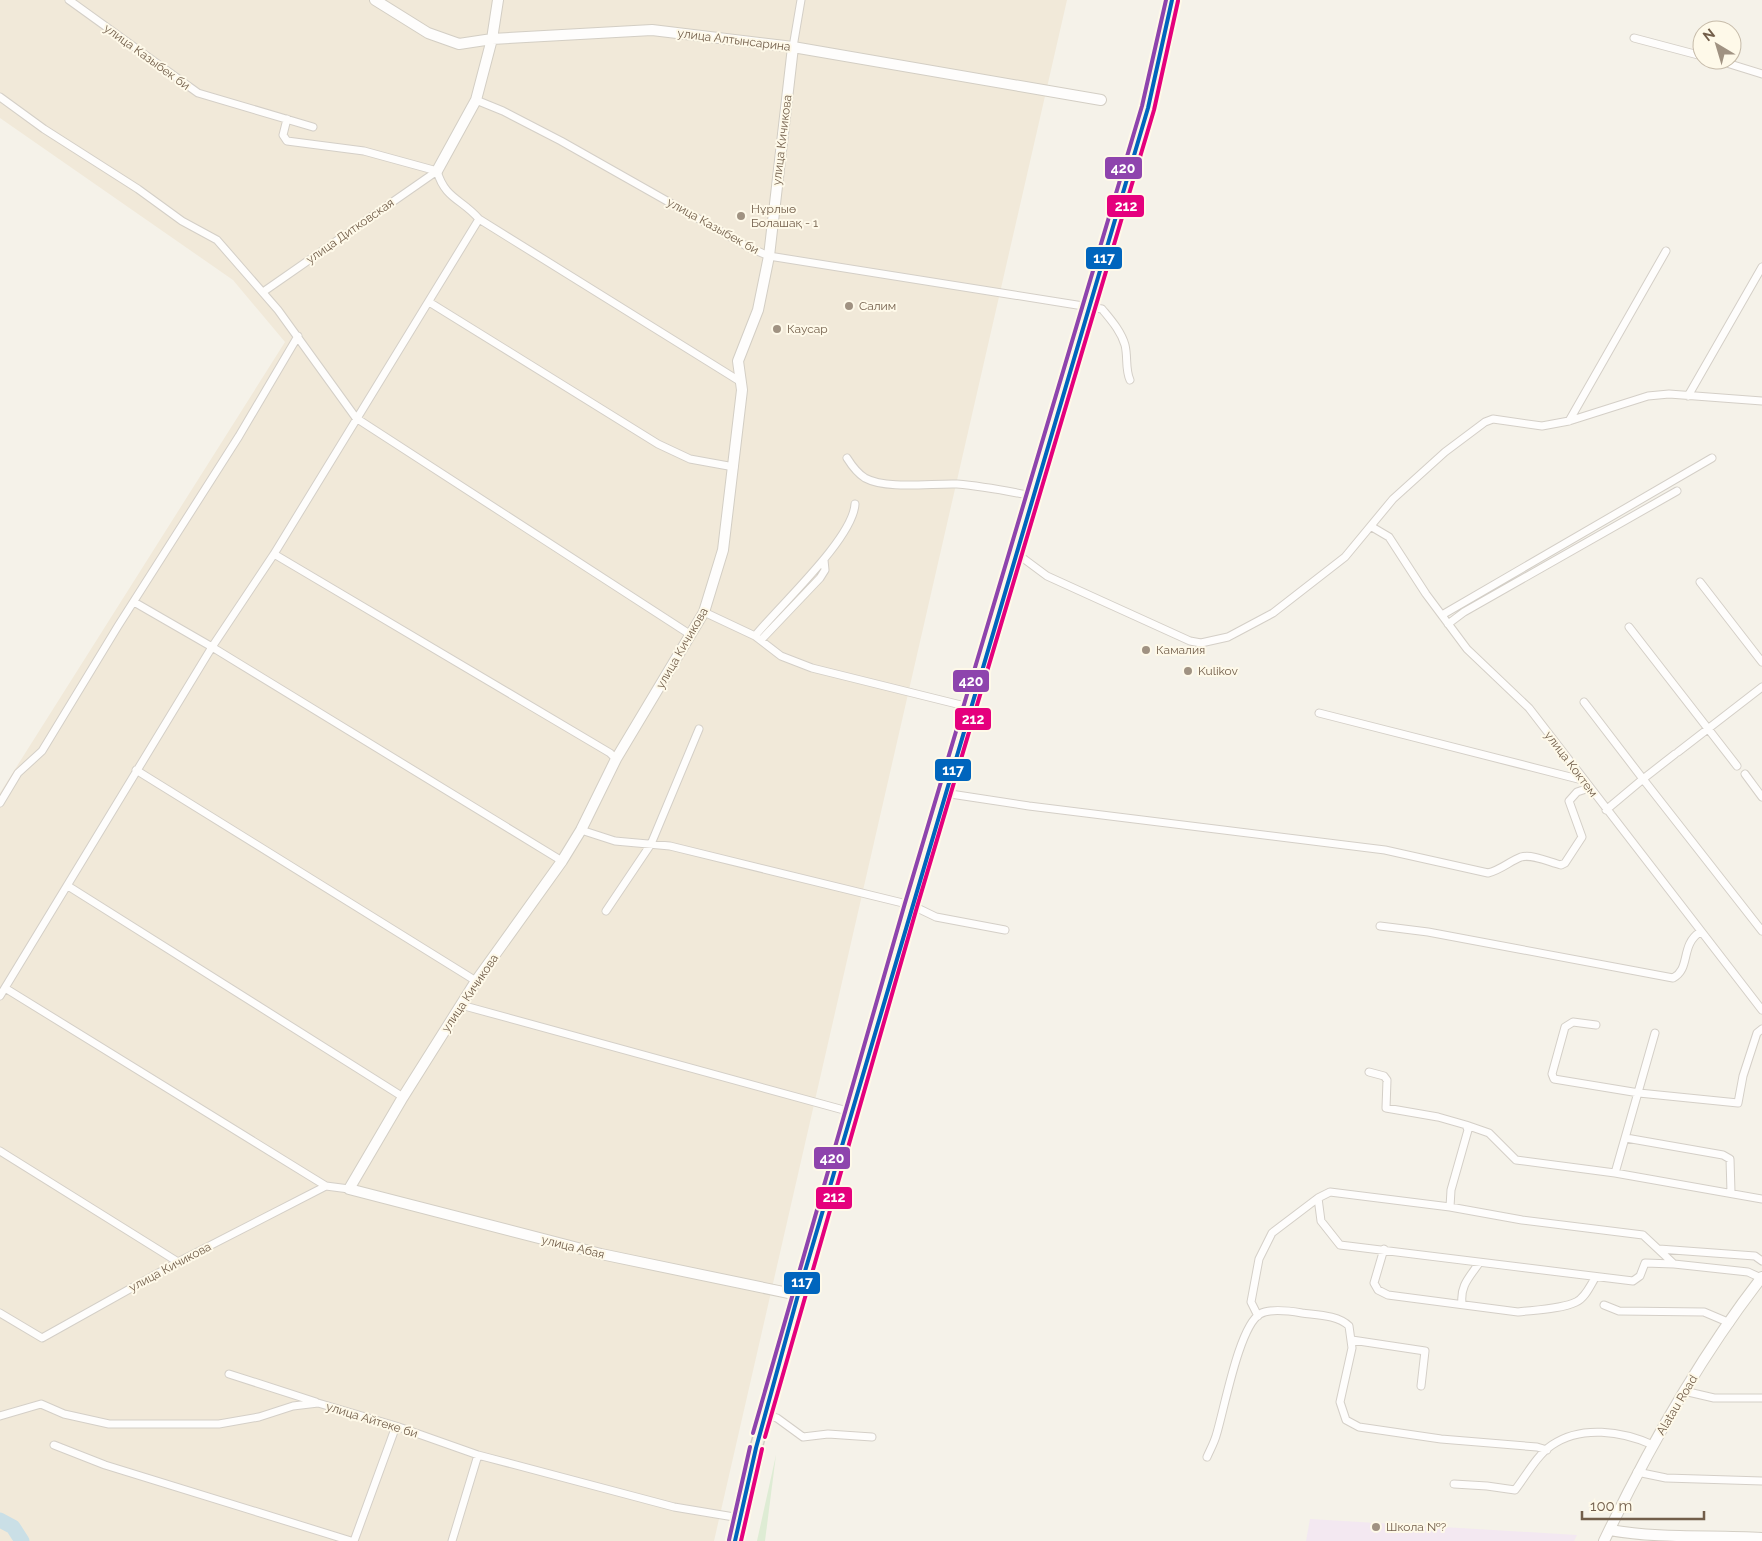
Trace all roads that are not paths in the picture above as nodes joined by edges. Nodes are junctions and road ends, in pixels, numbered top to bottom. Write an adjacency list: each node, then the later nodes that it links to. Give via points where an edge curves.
1 (69, 0): 15 (street, улица Казыбек би, via 198,93)
2 (375, 0): 7 (street, улица Алтынсарина, via 428,33 459,44)
3 (498, 0): 7 (street)
4 (801, 0): 8 (street, улица Кичикова)
5 (1172, 0): 24 (main road, via 1148,108)
6 (1634, 38): 9 (street)
7 (492, 39): 8 (street, улица Алтынсарина, via 652,30); 13 (street)
8 (793, 47): 14 (street, улица Алтынсарина); 20 (street, улица Кичикова)
9 (1692, 53)
10 (1742, 68): 11 (street)
11 (1762, 74)
12 (0, 97): 22 (street, via 182,221 218,240)
13 (476, 100): 17 (street); 20 (street, улица Казыбек би, via 561,141)
14 (1101, 100)
15 (287, 119): 16 (street, улица Казыбек би); 17 (street, via 284,135 287,141 364,151)
16 (313, 127)
17 (437, 171): 18 (street, via 444,190 467,205); 22 (street, улица Дитковская)
18 (479, 219): 23 (street); 27 (street)
19 (1666, 251): 31 (street)
20 (769, 256): 24 (street, улица Казыбек би); 27 (street, улица Кичикова, via 758,310 739,356)
21 (1762, 267): 28 (street)
22 (263, 292): 25 (street)
23 (429, 302): 30 (street); 34 (street, via 658,444 690,459)
24 (1090, 306): 26 (street, via 1102,309 1117,327 1125,346); 36 (main road)
25 (298, 336): 30 (street); 42 (street)
26 (1130, 380)
27 (742, 382): 34 (street, улица Кичикова)
28 (1688, 396): 29 (street); 31 (street, via 1648,396)
29 (1762, 401)
30 (356, 418): 40 (street); 47 (street)
31 (1568, 421): 38 (street, via 1542,426 1493,419 1485,422 1445,452 1393,499)
32 (847, 458): 36 (street, via 854,469 873,481 900,485 972,486)
33 (1712, 458): 44 (street)
34 (734, 467): 43 (street, улица Кичикова, via 723,550)
35 (1677, 491): 45 (street)
36 (1033, 496): 39 (main road)
37 (855, 504): 48 (street, via 853,515 824,560)
38 (1372, 527): 39 (street, via 1345,556 1273,613 1228,637 1202,643 1190,641 1047,576); 44 (street, улица Коктем, via 1389,537)
39 (1016, 553): 53 (main road)
40 (274, 554): 49 (street); 57 (street)
41 (1700, 582): 50 (street)
42 (134, 602): 49 (street); 66 (street, via 42,752 18,773)
43 (704, 612): 47 (street, улица Кичикова); 48 (street)
44 (1442, 615): 45 (street, улица Коктем)
45 (1448, 624): 61 (street, улица Коктем, via 1467,649 1528,708)
46 (1629, 627): 55 (street)
47 (691, 635): 57 (street, улица Кичикова)
48 (758, 638): 53 (street, via 781,656 812,668)
49 (212, 647): 59 (street); 70 (street)
50 (1762, 662)
51 (1762, 687): 55 (street)
52 (1584, 702): 62 (street)
53 (969, 707): 64 (main road)
54 (1319, 714): 61 (street)
55 (1708, 727): 58 (street); 62 (street)
56 (699, 729): 69 (street)
57 (616, 759): 68 (street, улица Кичикова)
58 (1737, 766)
59 (136, 770): 71 (street); 78 (street)
60 (1745, 774): 65 (street)
61 (1582, 780): 63 (street, улица Коктем)
62 (1643, 780): 67 (street); 76 (street)
63 (1589, 788): 64 (street, via 1577,792 1569,801 1582,837 1565,863 1561,865 1528,856 1488,873 1385,850); 67 (street, улица Коктем)
64 (944, 793): 72 (main road)
65 (1762, 797)
66 (0, 803)
67 (1606, 810): 77 (street, улица Коктем)
68 (581, 830): 69 (street, via 615,840); 70 (street, улица Кичикова)
69 (651, 844): 72 (street); 73 (street)
70 (562, 861): 78 (street, улица Кичикова)
71 (68, 886): 79 (street); 88 (street)
72 (911, 905): 75 (street, via 936,917); 89 (main road)
73 (606, 910)
74 (1380, 926): 77 (street, via 1673,978 1682,971 1689,942)
75 (1005, 930)
76 (1762, 931)
77 (1700, 932): 82 (street, улица Коктем)
78 (476, 981): 81 (street, улица Кичикова)
79 (5, 988): 80 (street); 94 (street)
80 (0, 996)
81 (462, 1005): 88 (street, улица Кичикова); 89 (street)
82 (1762, 1010)
83 (1596, 1025): 87 (street, via 1573,1022 1565,1027 1552,1076 1576,1084)
84 (1762, 1029): 87 (street, via 1757,1033 1743,1076 1738,1103)
85 (1655, 1033): 87 (street)
86 (1369, 1072): 90 (street, via 1388,1080 1386,1108)
87 (1639, 1093): 91 (street)
88 (403, 1097): 95 (street, улица Кичикова)
89 (851, 1112): 108 (main road)
90 (1466, 1125): 93 (street, via 1488,1133 1516,1160); 99 (street, via 1468,1130 1451,1190)
91 (1626, 1138): 93 (street); 96 (street, via 1723,1155 1730,1159)
92 (0, 1151): 103 (street)
93 (1615, 1173): 96 (street)
94 (326, 1186): 95 (street); 103 (street, улица Кичикова)
95 (349, 1189): 108 (street, улица Абая, via 600,1254)
96 (1731, 1192): 98 (street)
97 (1318, 1198): 99 (street, via 1330,1192); 100 (street, via 1321,1221 1340,1245); 112 (street, via 1272,1233 1259,1260 1251,1302)
98 (1762, 1199)
99 (1450, 1207): 101 (street, via 1522,1220 1643,1235)
100 (1384, 1249): 104 (street); 109 (street, via 1374,1283 1378,1290 1388,1295)
101 (1658, 1249): 102 (street, via 1755,1256); 105 (street)
102 (1762, 1261)
103 (178, 1262): 111 (street, улица Кичикова, via 42,1338)
104 (1479, 1262): 106 (street); 109 (street, via 1465,1282 1461,1292)
105 (1674, 1264): 106 (street, via 1646,1263 1640,1276 1633,1281); 107 (street, via 1748,1272)
106 (1595, 1278): 109 (street, via 1585,1295 1576,1302 1539,1310 1518,1312)
107 (1762, 1278): 113 (street, Alatau Road)
108 (798, 1295): 120 (main road)
109 (1462, 1303)
110 (1604, 1306): 113 (street, via 1619,1312 1704,1312)
111 (0, 1314)
112 (1258, 1316): 114 (street, via 1270,1311 1297,1312 1343,1320 1349,1326); 128 (street, via 1252,1320 1241,1345)
113 (1730, 1323): 117 (street, Alatau Road)
114 (1352, 1340): 116 (street, via 1425,1351); 126 (street, via 1340,1402 1346,1420 1359,1428)
115 (229, 1374): 119 (street)
116 (1421, 1386)
117 (1684, 1391): 118 (street, via 1714,1398); 125 (street, Alatau Road)
118 (1762, 1398)
119 (318, 1403): 121 (street, улица Айтеке би, via 219,1424 109,1424 64,1414 41,1404); 122 (street, улица Айтеке би)
120 (765, 1414): 123 (street, via 777,1418 803,1437 828,1434); 132 (main road)
121 (0, 1416)
122 (396, 1426): 127 (street, улица Айтеке би); 135 (street)
123 (872, 1437)
124 (54, 1445): 135 (street, via 105,1465)
125 (1653, 1445): 126 (street, via 1635,1437 1575,1433); 129 (street, Alatau Road)
126 (1547, 1450): 131 (street, via 1515,1490)
127 (478, 1455): 132 (street, улица Айтеке би, via 674,1506); 136 (street)
128 (1208, 1457)
129 (1637, 1472): 130 (street, via 1666,1478); 133 (street, Alatau Road)
130 (1762, 1481)
131 (1454, 1484)
132 (740, 1518): 137 (main road)
133 (1610, 1530): 134 (street, via 1681,1537); 138 (street, Alatau Road)
134 (1762, 1538)
135 (352, 1541)
136 (452, 1541)
137 (736, 1541)
138 (1604, 1541)

